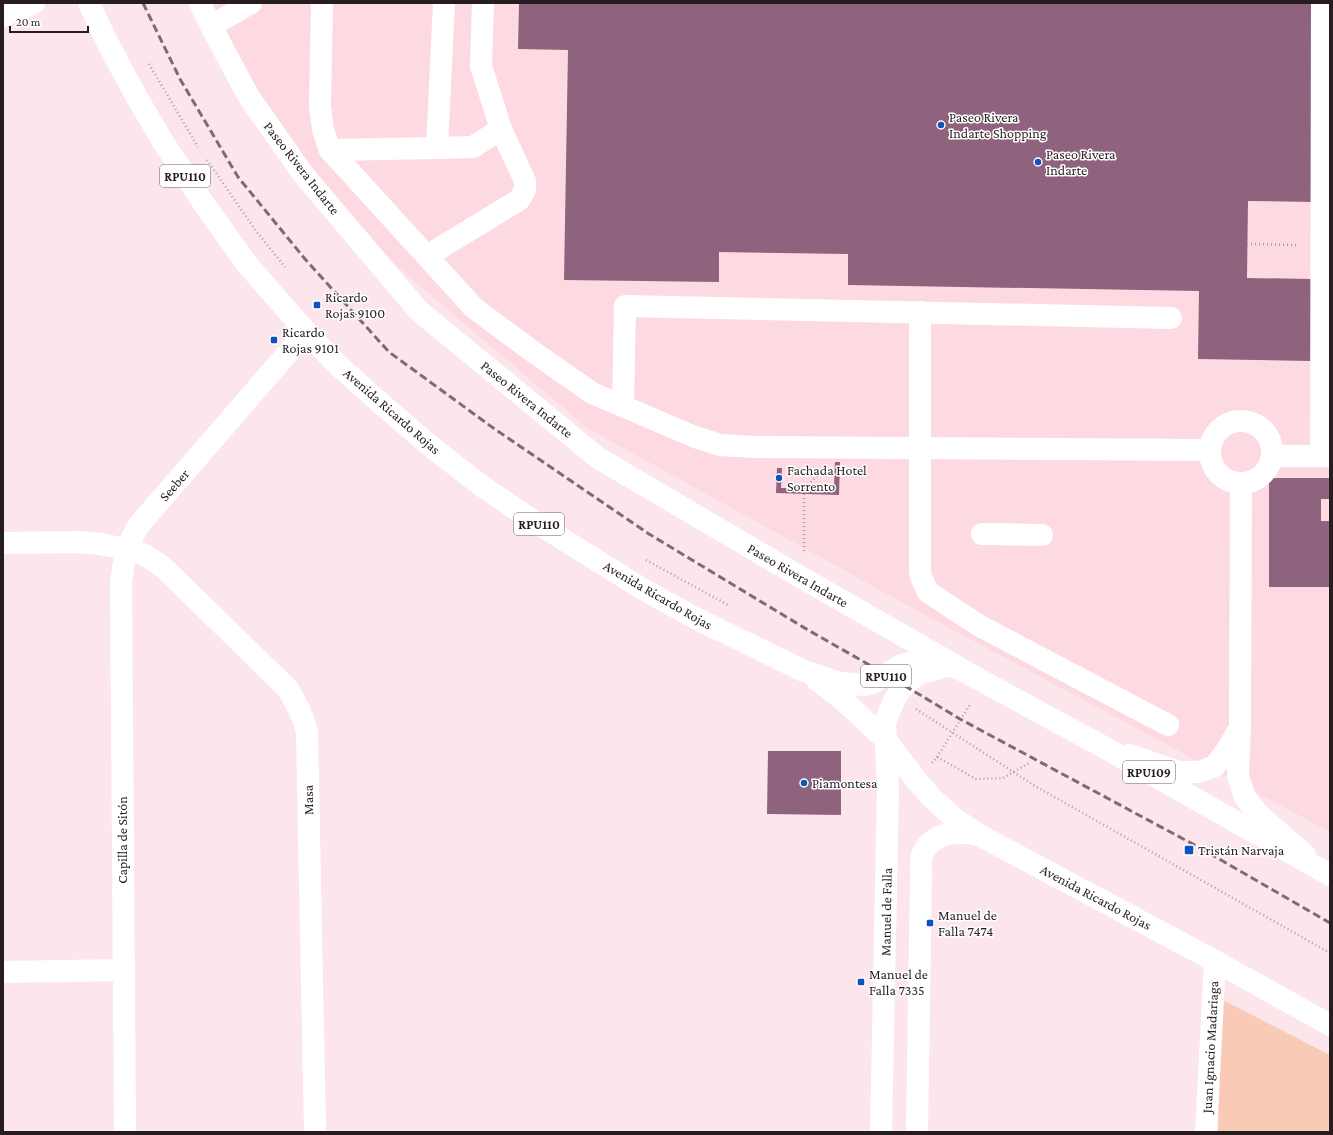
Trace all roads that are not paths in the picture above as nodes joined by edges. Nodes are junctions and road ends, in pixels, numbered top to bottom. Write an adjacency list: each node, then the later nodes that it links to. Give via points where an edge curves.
1 (34, 3): 9 (main road)
2 (89, 3): 17 (main road, Avenida Ricardo Rojas / RPU110, via 136,96 191,185 246,263)
3 (200, 3): 10 (main road, Paseo Rivera Indarte)
4 (251, 3): 10 (main road)
5 (322, 3): 13 (main road, via 320,106 323,130)
6 (444, 3): 12 (main road)
7 (483, 3): 11 (main road, via 481,66)
8 (1322, 3): 22 (main road, via 1321,245)
9 (3, 16)
10 (211, 26): 29 (main road, Paseo Rivera Indarte, via 248,97 303,174 419,312 598,458)
11 (501, 129): 12 (main road, via 473,147); 14 (main road, via 525,181 525,190 519,200)
12 (437, 148): 13 (main road)
13 (330, 150): 14 (main road)
14 (427, 256): 18 (main road, via 474,308 592,393)
15 (920, 312): 16 (main road); 18 (main road, via 625,306); 19 (main road)
16 (1171, 318)
17 (306, 332): 27 (main road, Seeber, via 138,526); 28 (main road, Avenida Ricardo Rojas / RPU110, via 386,408 440,454 532,520 641,588 695,618)
18 (623, 406): 19 (main road, via 720,445)
19 (920, 448): 20 (main road); 30 (main road, via 920,570 928,592 980,626)
20 (1210, 450): 21 (main road, via 1216,433 1231,423 1240,421 1257,425 1264,431 1270,438); 23 (main road, via 1214,467 1219,473 1229,480)
21 (1273, 456): 22 (main road); 23 (main road, via 1270,465 1258,478)
22 (1325, 456)
23 (1241, 483): 31 (main road)
24 (982, 534): 25 (main road)
25 (1042, 535)
26 (3, 543): 27 (main road, via 79,542)
27 (126, 549): 37 (main road, Capilla de Sitón, via 121,582); 41 (main road, Masa, via 145,555 163,567 287,688 303,718 307,732)
28 (804, 671): 29 (main road, Avenida Ricardo Rojas / RPU110, via 835,682 865,685 902,665 932,662 958,668); 32 (main road, Avenida Ricardo Rojas / RPU110, via 843,700)
29 (976, 677): 32 (main road, Avenida Ricardo Rojas / RPU109, via 938,669 923,671 909,680 888,714); 33 (main road, Avenida Ricardo Rojas / RPU109)
30 (1168, 725)
31 (1240, 726): 33 (main road, via 1215,766 1199,772 1179,772); 35 (main road, via 1238,776 1246,797 1258,814)
32 (886, 740): 34 (main road, Avenida Ricardo Rojas / RPU110, via 931,797 954,818); 42 (main road, Manuel de Falla / RPU109, via 888,789)
33 (1100, 745): 35 (main road, Avenida Ricardo Rojas / RPU109)
34 (979, 834): 36 (main road, Avenida Ricardo Rojas); 43 (main road, via 948,834 929,844 923,854)
35 (1325, 872)
36 (1215, 961): 39 (main road, Avenida Ricardo Rojas); 44 (main road, Juan Ignacio Madariaga)
37 (123, 970): 38 (main road); 40 (main road, Capilla de Sitón)
38 (3, 972)
39 (1330, 1025)
40 (124, 1132)
41 (315, 1132)
42 (881, 1132)
43 (917, 1132)
44 (1206, 1132)

